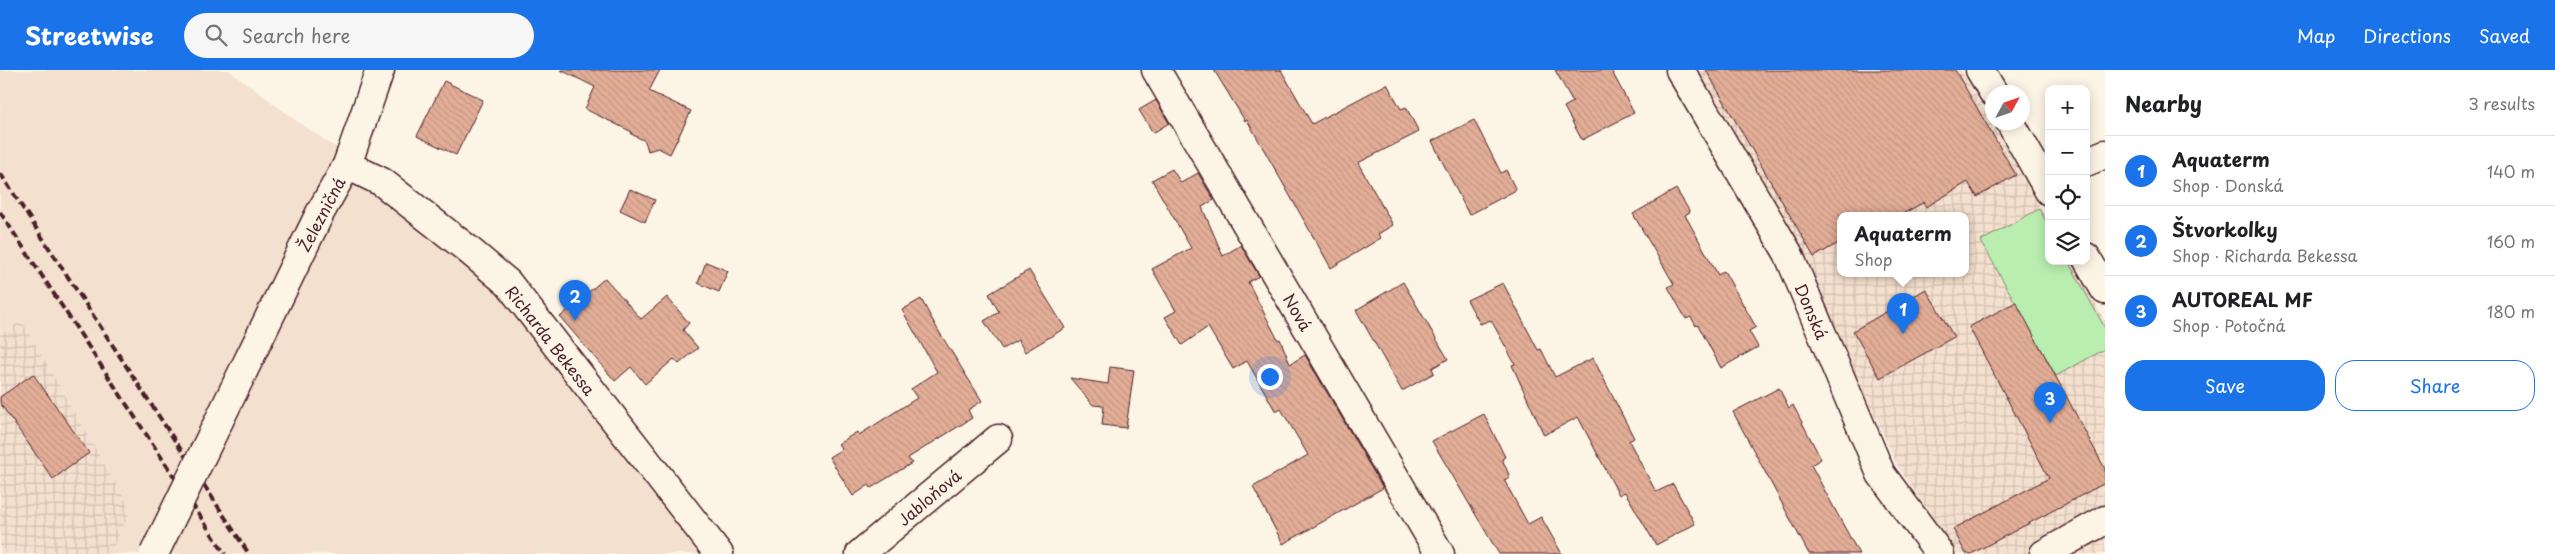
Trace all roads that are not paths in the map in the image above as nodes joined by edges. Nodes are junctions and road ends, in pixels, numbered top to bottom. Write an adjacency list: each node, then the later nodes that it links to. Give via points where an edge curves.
1 (380, 70): 9 (street, Železničná)
2 (1156, 70): 18 (street, Nová)
3 (1680, 70): 19 (street, Donská, via 1788,253 1881,474)
4 (1980, 70): 5 (street)
5 (1988, 85)
6 (2015, 130): 10 (street)
7 (2105, 154): 8 (street)
8 (2090, 160)
9 (347, 165): 15 (street, Železničná, bridge, via 320,213); 16 (street, Richarda Bekessa, via 382,182 508,283)
10 (2045, 180)
11 (2090, 264): 12 (street)
12 (2105, 290)
13 (998, 439): 17 (street, Jabloňová)
14 (2105, 520): 20 (street)
15 (154, 554)
16 (719, 554)
17 (860, 554)
18 (1440, 554)
19 (1940, 554)
20 (2044, 554)

